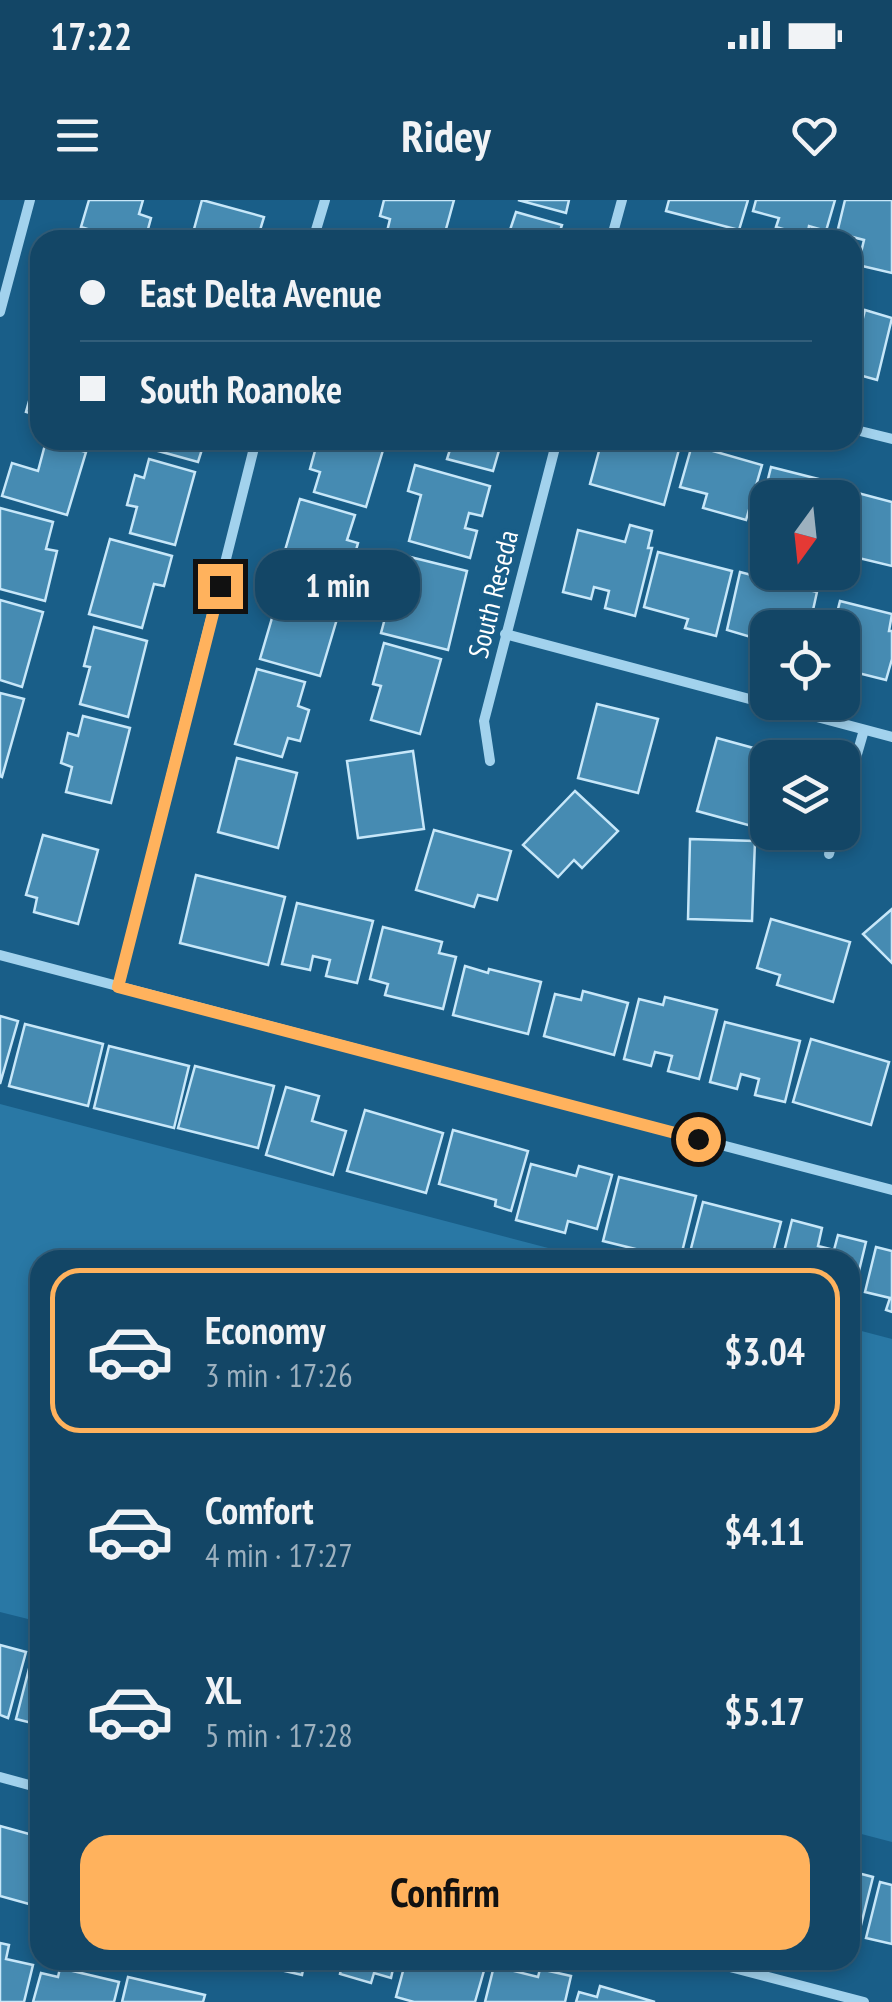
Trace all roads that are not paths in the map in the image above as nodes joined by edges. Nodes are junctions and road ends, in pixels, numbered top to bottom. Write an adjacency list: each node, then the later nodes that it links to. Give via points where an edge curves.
1 (30, 200): 6 (street)
2 (325, 200): 4 (street)
3 (622, 200): 5 (street)
4 (316, 230)
5 (614, 230)
6 (0, 312)
7 (862, 432): 8 (street)
8 (892, 439)
9 (253, 450): 19 (street)
10 (553, 450): 11 (street, South Reseda)
11 (505, 634): 12 (street); 15 (street, South Reseda, via 484,720)
12 (864, 730): 13 (street); 14 (street)
13 (892, 737)
14 (860, 744)
15 (490, 761)
16 (830, 850): 17 (street)
17 (829, 854)
18 (0, 956): 19 (street)
19 (118, 987): 20 (street)
20 (892, 1190)
21 (0, 1777): 22 (street)
22 (30, 1785)
23 (741, 1970): 24 (street)
24 (864, 2002)

